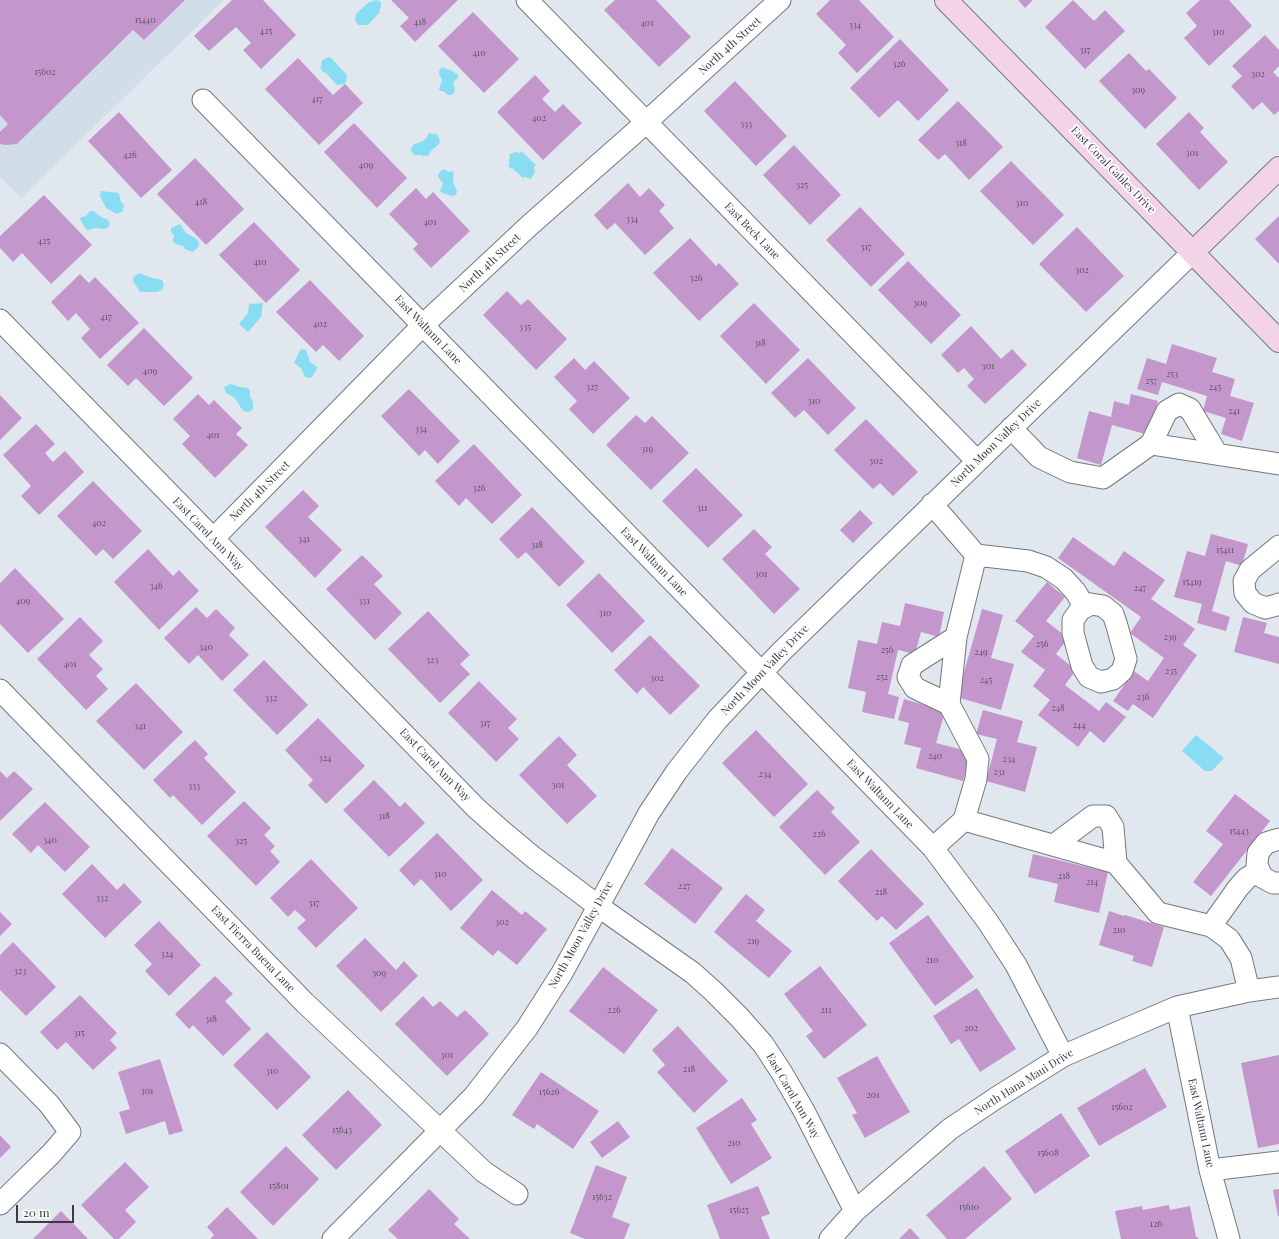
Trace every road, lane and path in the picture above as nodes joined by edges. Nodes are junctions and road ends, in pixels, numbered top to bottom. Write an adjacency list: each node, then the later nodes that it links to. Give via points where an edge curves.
1 (527, 0): 5 (street, East Beck Lane)
2 (780, 0): 5 (street, North 4th Street)
3 (946, 0): 7 (street, East Coral Gables Drive)
4 (203, 100): 9 (street, East Waltann Lane)
5 (646, 122): 9 (street, North 4th Street); 14 (street, East Beck Lane)
6 (1279, 168): 7 (street, North Moon Valley Drive)
7 (1193, 252): 10 (street, East Coral Gables Drive); 11 (street, North Moon Valley Drive)
8 (0, 320): 17 (street, East Carol Ann Way)
9 (423, 325): 17 (street, North 4th Street); 23 (street, East Waltann Lane)
10 (1279, 341)
11 (1011, 428): 12 (street, via 1039,457 1070,472 1103,478); 14 (street, North Moon Valley Drive)
12 (1151, 444): 13 (street); 13 (street, via 1167,411 1179,404 1190,409)
13 (1217, 454): 15 (street)
14 (977, 461): 16 (street, North Moon Valley Drive)
15 (1279, 464)
16 (932, 504): 19 (street); 23 (street, North Moon Valley Drive)
17 (213, 539): 33 (street, East Carol Ann Way, via 476,808 533,857)
18 (1279, 546): 20 (street, via 1250,570 1244,581 1245,593 1253,604 1265,608)
19 (976, 555): 21 (street, via 1028,561 1046,567 1070,585); 22 (street)
20 (1279, 604)
21 (1085, 606)
22 (956, 637): 25 (street); 25 (street, via 912,665 908,677 915,688)
23 (761, 673): 29 (street, East Waltann Lane); 33 (street, North Moon Valley Drive, via 717,720 677,771 649,813)
24 (0, 690): 40 (street, East Tierra Buena Lane, via 305,1003)
25 (949, 704): 26 (street, via 978,759 976,779)
26 (964, 820): 28 (street); 29 (street)
27 (1279, 839): 31 (street, via 1266,843 1258,853 1256,866)
28 (1054, 845): 30 (street); 30 (street, via 1093,816 1106,816 1113,827)
29 (934, 848): 39 (street, East Waltann Lane, via 1016,965)
30 (1116, 863): 34 (street, via 1158,913)
31 (1259, 871): 32 (street, via 1262,877); 34 (street, via 1247,878 1238,888)
32 (1279, 883)
33 (598, 906): 40 (street, North Moon Valley Drive, via 562,973 526,1028 474,1096); 45 (street, East Carol Ann Way, via 714,991 762,1044 804,1111)
34 (1211, 926): 36 (street, via 1229,939 1241,958)
35 (1279, 987): 36 (street, North Hana Maui Drive)
36 (1249, 990): 37 (street, North Hana Maui Drive)
37 (1177, 1007): 39 (street, North Hana Maui Drive); 42 (street, East Waltann Lane)
38 (0, 1054): 44 (street, via 49,1104 70,1132 52,1154)
39 (1063, 1056): 45 (street, North Hana Maui Drive, via 950,1129)
40 (440, 1132): 43 (street, East Tierra Buena Lane, via 484,1172); 46 (street, North Moon Valley Drive)
41 (1279, 1162): 42 (street)
42 (1210, 1170): 48 (street, East Waltann Lane)
43 (517, 1194)
44 (0, 1204)
45 (855, 1211): 47 (street, North Hana Maui Drive)
46 (333, 1239)
47 (830, 1239)
48 (1229, 1239)

